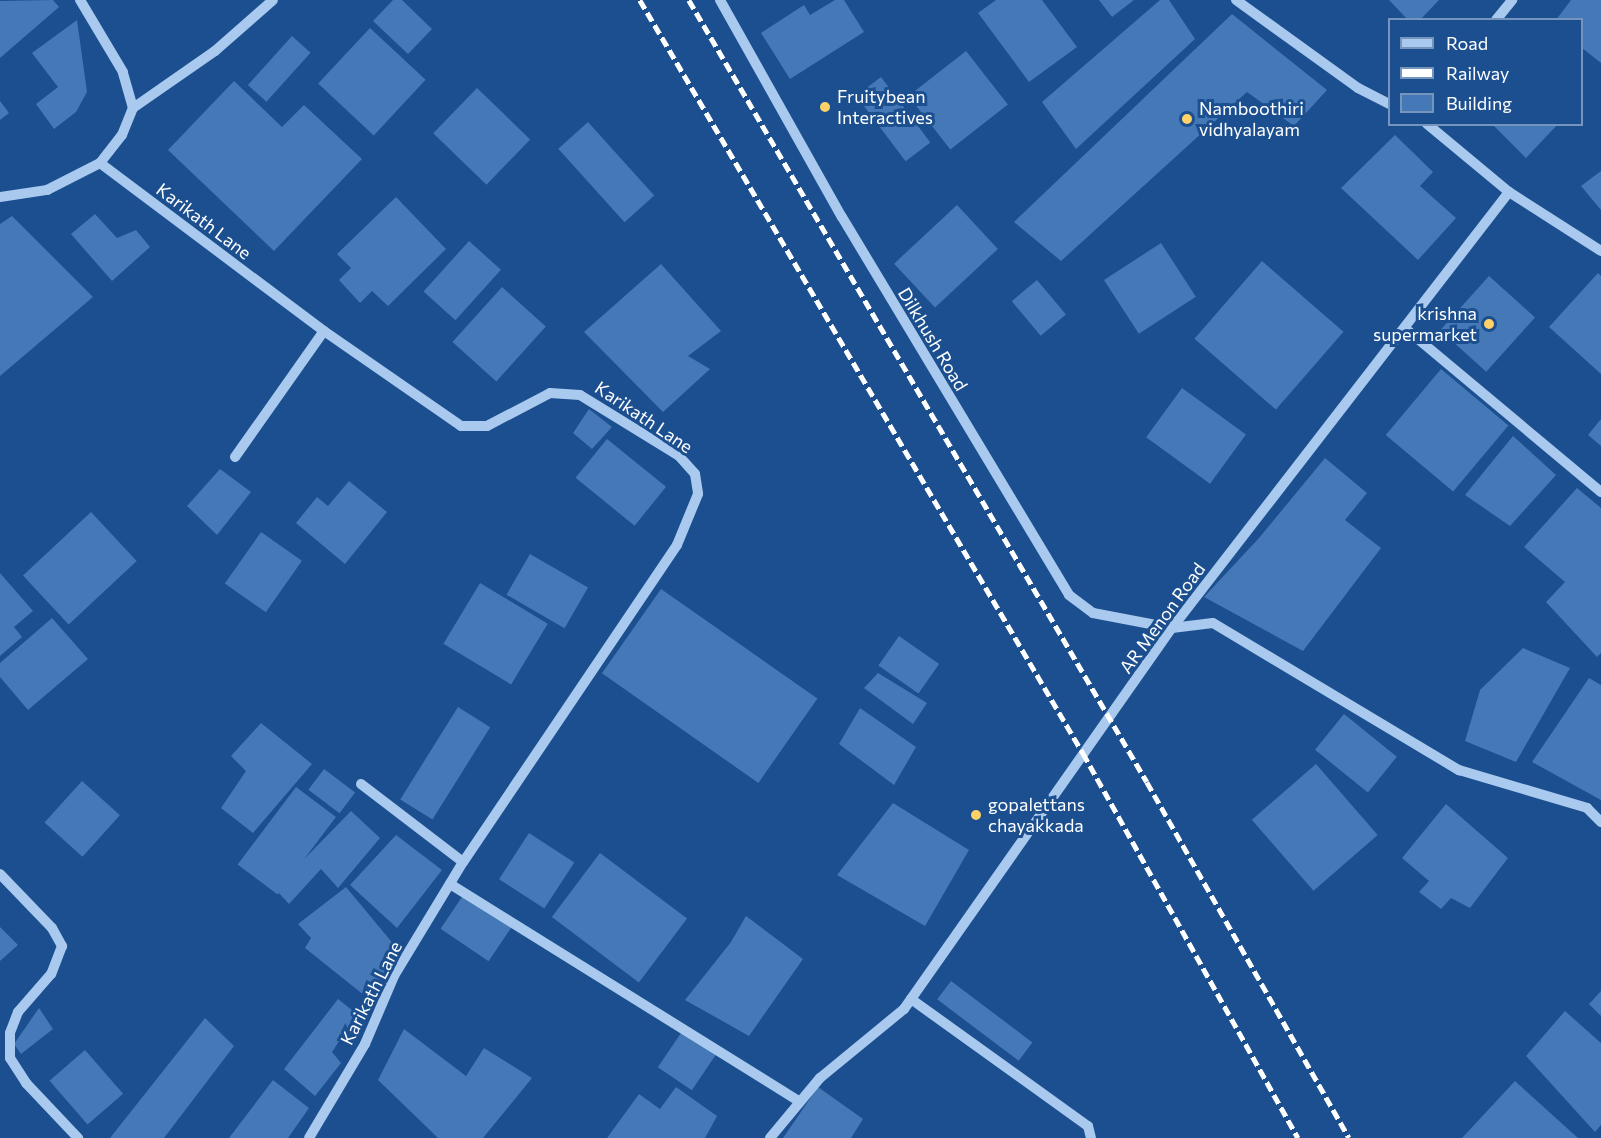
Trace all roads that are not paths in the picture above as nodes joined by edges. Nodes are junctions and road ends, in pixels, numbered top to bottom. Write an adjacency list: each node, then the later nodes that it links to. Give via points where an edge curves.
1 (80, 0): 8 (street, via 123,72)
2 (273, 0): 8 (street, via 215,51)
3 (720, 0): 18 (street, Dilkhush Road, via 842,217 1069,595 1092,614)
4 (1236, 0): 7 (street, via 1358,88)
5 (1512, 0): 6 (street)
6 (1498, 18)
7 (1388, 103)
8 (133, 108): 10 (street, via 122,135)
9 (1429, 126): 11 (street)
10 (100, 163): 12 (street, via 47,190); 15 (street, Karikath Lane)
11 (1509, 192): 13 (street); 14 (street, AR Menon Road)
12 (0, 197)
13 (1601, 251)
14 (1406, 329): 17 (street); 18 (street, AR Menon Road)
15 (324, 331): 16 (street); 21 (street, Karikath Lane, via 461,426 487,426 550,393 580,395 679,456 695,474 698,494 677,545)
16 (236, 457)
17 (1601, 492)
18 (1172, 628): 20 (street, Dilkhush Road, via 1213,622 1459,770 1587,808); 24 (street, AR Menon Road)
19 (361, 784): 21 (street)
20 (1601, 822)
21 (463, 862): 23 (street, Karikath Lane)
22 (0, 874): 26 (street, via 52,928 62,946 51,974 18,1012 10,1033 10,1058 26,1083)
23 (450, 884): 25 (street); 27 (street, Karikath Lane, via 394,976 365,1044)
24 (911, 999): 25 (street, AR Menon Road, via 867,1042 820,1078); 29 (street, via 1088,1126)
25 (800, 1102): 28 (street, AR Menon Road)
26 (78, 1138)
27 (309, 1138)
28 (770, 1138)
29 (1091, 1138)

